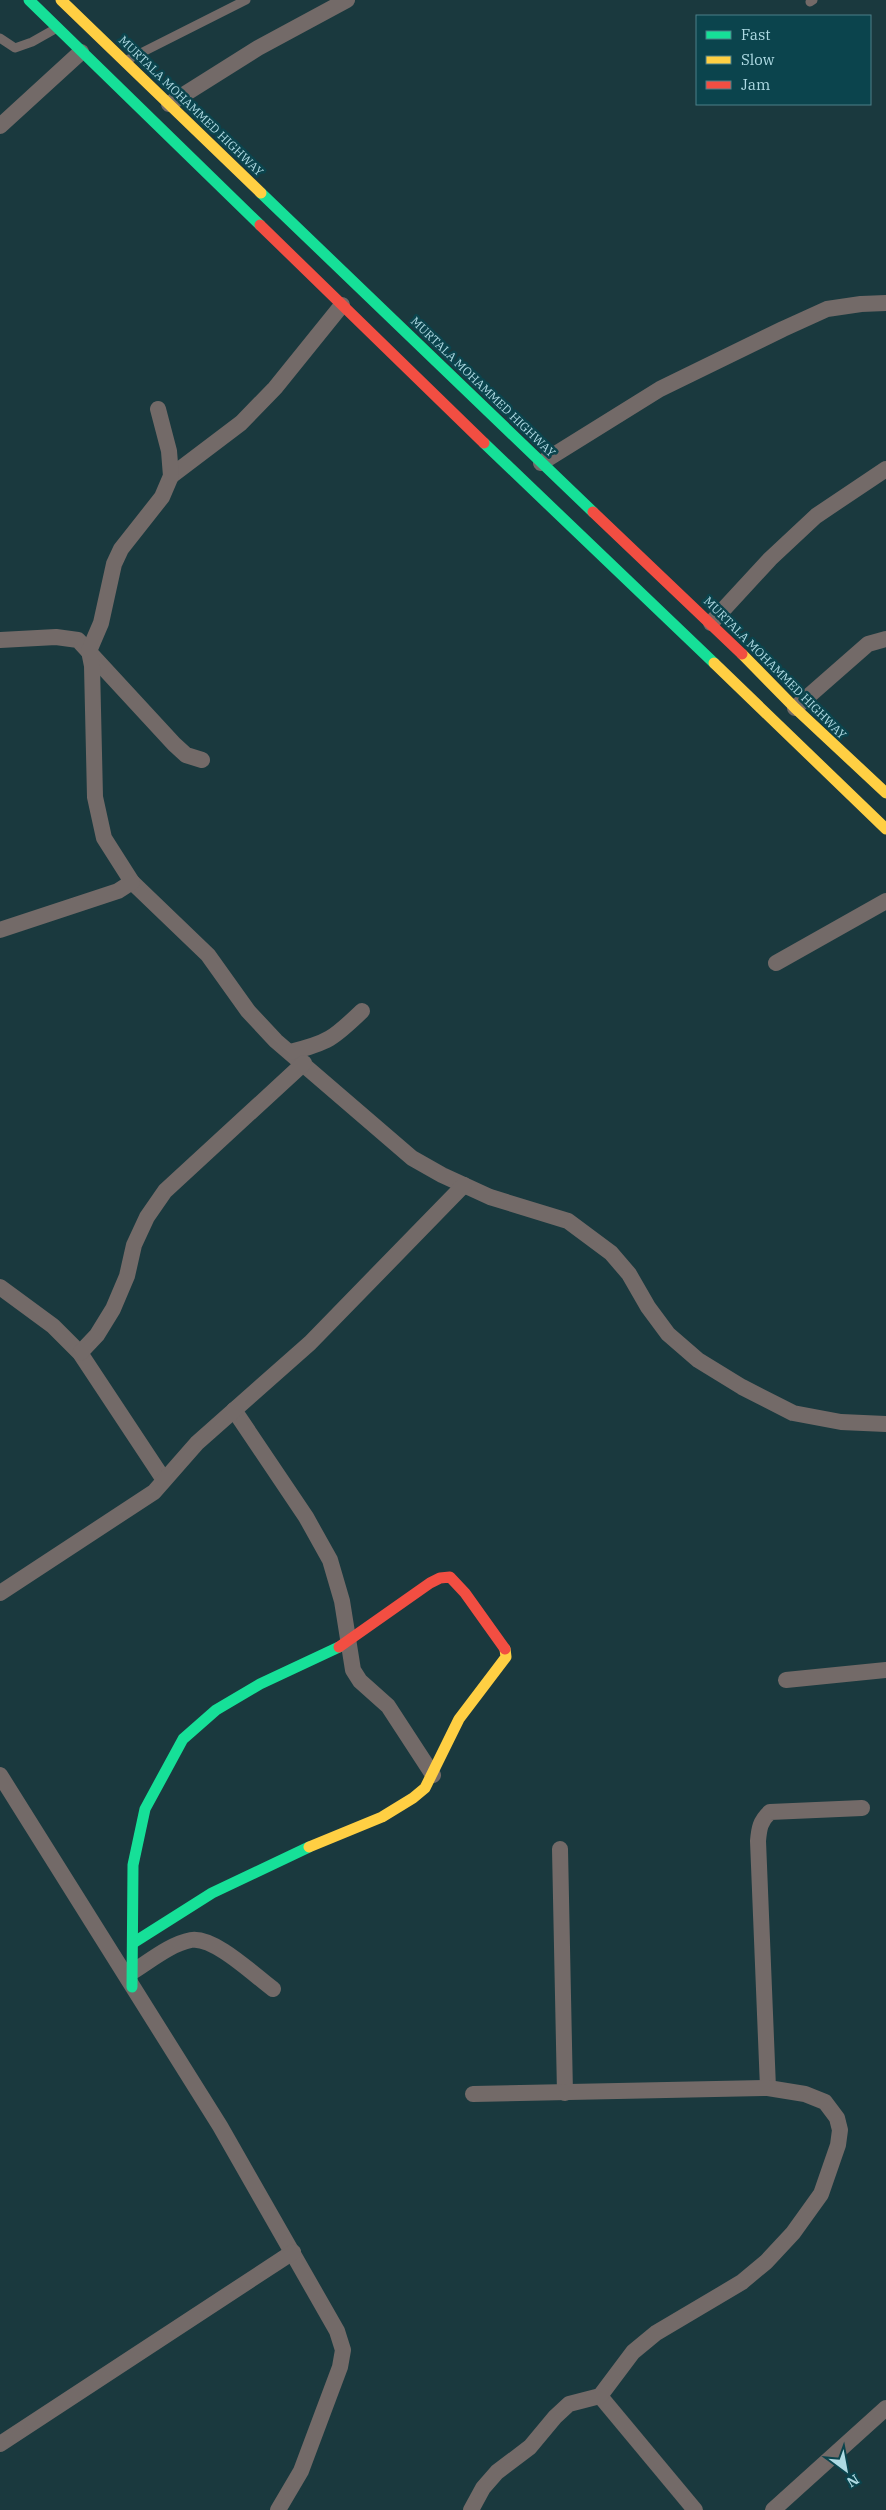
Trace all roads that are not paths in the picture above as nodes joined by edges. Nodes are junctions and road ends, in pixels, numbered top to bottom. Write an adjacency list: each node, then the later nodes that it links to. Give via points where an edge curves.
1 (29, 0): 5 (main road)
2 (62, 0): 8 (main road, MURTALA MOHAMMED HIGHWAY)
3 (246, 0): 8 (lane)
4 (347, 0): 9 (street, via 258,48)
5 (57, 28): 6 (lane, via 15,48); 7 (main road)
6 (0, 38)
7 (81, 52): 10 (street); 12 (main road)
8 (125, 61): 9 (main road, MURTALA MOHAMMED HIGHWAY)
9 (169, 104): 14 (main road, MURTALA MOHAMMED HIGHWAY)
10 (0, 126)
11 (886, 303): 14 (street, via 827,309 783,329 660,389)
12 (342, 305): 16 (street, via 275,388 241,423); 24 (main road)
13 (158, 409): 16 (street, via 169,451)
14 (542, 463): 17 (main road, MURTALA MOHAMMED HIGHWAY)
15 (886, 470): 17 (street, via 816,516 770,558)
16 (171, 476): 20 (street, via 162,497 121,549 114,564 101,622)
17 (711, 623): 21 (main road, MURTALA MOHAMMED HIGHWAY)
18 (886, 639): 21 (street, via 868,644)
19 (0, 640): 20 (street, via 56,637 78,640)
20 (89, 651): 22 (street, via 174,744 186,755); 25 (street, via 95,797 104,838)
21 (794, 708): 23 (main road, MURTALA MOHAMMED HIGHWAY)
22 (202, 760)
23 (886, 793)
24 (886, 829)
25 (132, 882): 27 (street, via 118,891); 30 (street, via 208,955 248,1011)
26 (886, 901): 28 (street)
27 (0, 930)
28 (776, 963)
29 (362, 1011): 30 (street, via 336,1036 318,1045)
30 (290, 1052): 31 (street)
31 (304, 1063): 32 (street, via 412,1158); 34 (street, via 166,1191 147,1216 113,1309 97,1335)
32 (464, 1185): 35 (street, via 310,1343); 36 (street, via 490,1197 568,1221 611,1253 629,1274 668,1334 698,1360 742,1387 793,1413 841,1422)
33 (0, 1287): 34 (street, via 53,1326)
34 (80, 1353): 37 (street)
35 (234, 1410): 37 (street, via 196,1443); 39 (street, via 306,1517 330,1560)
36 (886, 1424)
37 (164, 1480): 38 (street, via 143,1501)
38 (0, 1593)
39 (350, 1640): 42 (street, via 353,1670 360,1681 388,1706); 42 (main road, via 430,1583 450,1577 505,1649 502,1665 459,1719); 46 (main road, via 323,1656 260,1684 216,1710 183,1739 145,1809 133,1865)
40 (886, 1670): 41 (street)
41 (786, 1680)
42 (433, 1775): 46 (main road, via 418,1796 229,1885 177,1913)
43 (0, 1776): 47 (street)
44 (862, 1808): 49 (street, via 770,1812 759,1827)
45 (560, 1849): 50 (street)
46 (133, 1943): 47 (main road)
47 (132, 1980): 48 (street, via 168,1949 193,1940 213,1943); 52 (street)
48 (273, 1989)
49 (768, 2088): 50 (street); 53 (street, via 805,2094 825,2102 837,2118 840,2130 838,2145 820,2194 793,2233 766,2262 742,2282 656,2333 633,2352)
50 (565, 2093): 51 (street)
51 (473, 2094)
52 (292, 2252): 55 (street); 56 (street, via 337,2331 343,2350 301,2472)
53 (600, 2396): 57 (street, via 569,2404 530,2447 497,2472); 58 (street)
54 (886, 2408): 59 (street)
55 (0, 2444)
56 (278, 2510)
57 (470, 2510)
58 (695, 2510)
59 (773, 2510)

